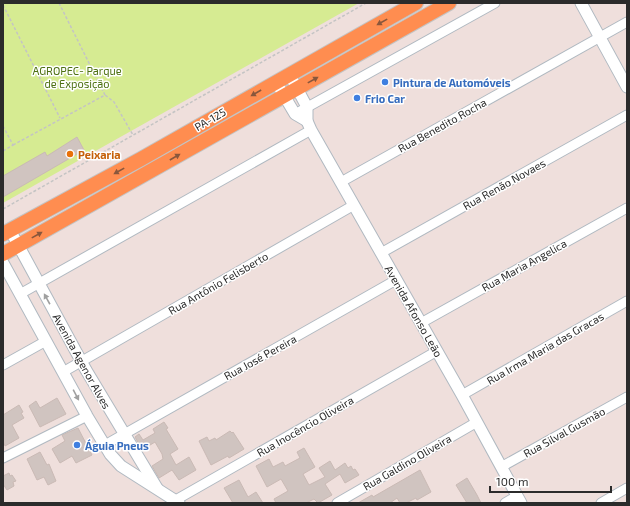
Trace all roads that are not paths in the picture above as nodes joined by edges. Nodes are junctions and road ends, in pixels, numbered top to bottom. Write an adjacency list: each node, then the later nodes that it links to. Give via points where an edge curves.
1 (416, 3): 6 (street); 9 (main road, PA-125 / PA-125, one-way to 9)
2 (449, 3): 5 (main road, PA-125)
3 (495, 3): 14 (street)
4 (581, 3): 8 (street)
5 (435, 7): 6 (main road, PA-125)
6 (423, 18): 12 (main road, PA-125, one-way to 6)
7 (627, 22): 8 (street, Rua Benedito Rocha)
8 (600, 37): 11 (street); 22 (street, Rua Benedito Rocha)
9 (289, 74): 10 (main road, PA-125 / PA-125); 12 (street, Avenida Afonso Leão)
10 (276, 82): 13 (street); 16 (main road, PA-125 / PA-125, one-way to 16)
11 (627, 87)
12 (297, 89): 13 (main road, PA-125); 14 (street, Avenida Afonso Leão)
13 (284, 96): 15 (street); 19 (main road, PA-125)
14 (307, 107): 15 (street); 18 (street, Avenida Afonso Leão)
15 (296, 114): 18 (street)
16 (218, 115): 19 (main road); 20 (main road, PA-125 / PA-125)
17 (627, 115): 27 (street, Rua Renão Novaes)
18 (309, 125): 22 (street, Avenida Afonso Leão); 31 (street)
19 (225, 128): 21 (main road, PA-125, one-way to 19)
20 (142, 158): 21 (main road); 25 (main road, PA-125 / PA-125, one-way to 25)
21 (150, 172): 26 (main road, PA-125, one-way to 21)
22 (341, 182): 23 (street, Avenida Afonso Leão)
23 (354, 205): 27 (street, Avenida Afonso Leão); 37 (street, Rua Antônio Felisberto)
24 (627, 208): 34 (street, Rua Maria Angelica)
25 (7, 232): 26 (street, Avenida Agenor Alves)
26 (19, 245): 28 (main road, PA-125); 31 (street, Avenida Agenor Alves)
27 (381, 253): 30 (street, Avenida Afonso Leão)
28 (3, 254)
29 (3, 263): 32 (street)
30 (396, 280): 34 (street, Avenida Afonso Leão); 44 (street, Rua José Pereira)
31 (38, 283): 32 (street); 37 (street, Avenida Agenor Alves, one-way to 31)
32 (20, 294): 35 (street)
33 (627, 301): 40 (street, Rua Irma Maria das Gracas)
34 (421, 323): 36 (street, Avenida Afonso Leão)
35 (46, 341): 38 (street); 39 (street)
36 (437, 351): 40 (street, Avenida Afonso Leão); 51 (street, Rua Inocêncio Oliveira)
37 (81, 360): 39 (street, Rua Antônio Felisberto); 44 (street, Avenida Agenor Alves)
38 (3, 365)
39 (63, 372): 42 (street, one-way to 42)
40 (462, 395): 43 (street, Avenida Afonso Leão)
41 (627, 397): 47 (street, Rua Silval Gusmão)
42 (87, 416): 45 (street); 46 (street)
43 (477, 422): 47 (street, Avenida Afonso Leão); 52 (street, Rua Galdino Oliveira)
44 (123, 434): 45 (street, Rua José Pereira); 49 (street, Avenida Agenor Alves)
45 (105, 445): 49 (street, via 121,466)
46 (3, 458)
47 (501, 467): 50 (street, Avenida Afonso Leão)
48 (627, 488): 54 (street)
49 (159, 490): 51 (street)
50 (519, 500): 53 (street)
51 (177, 502)
52 (337, 503)
53 (505, 503)
54 (601, 503)

